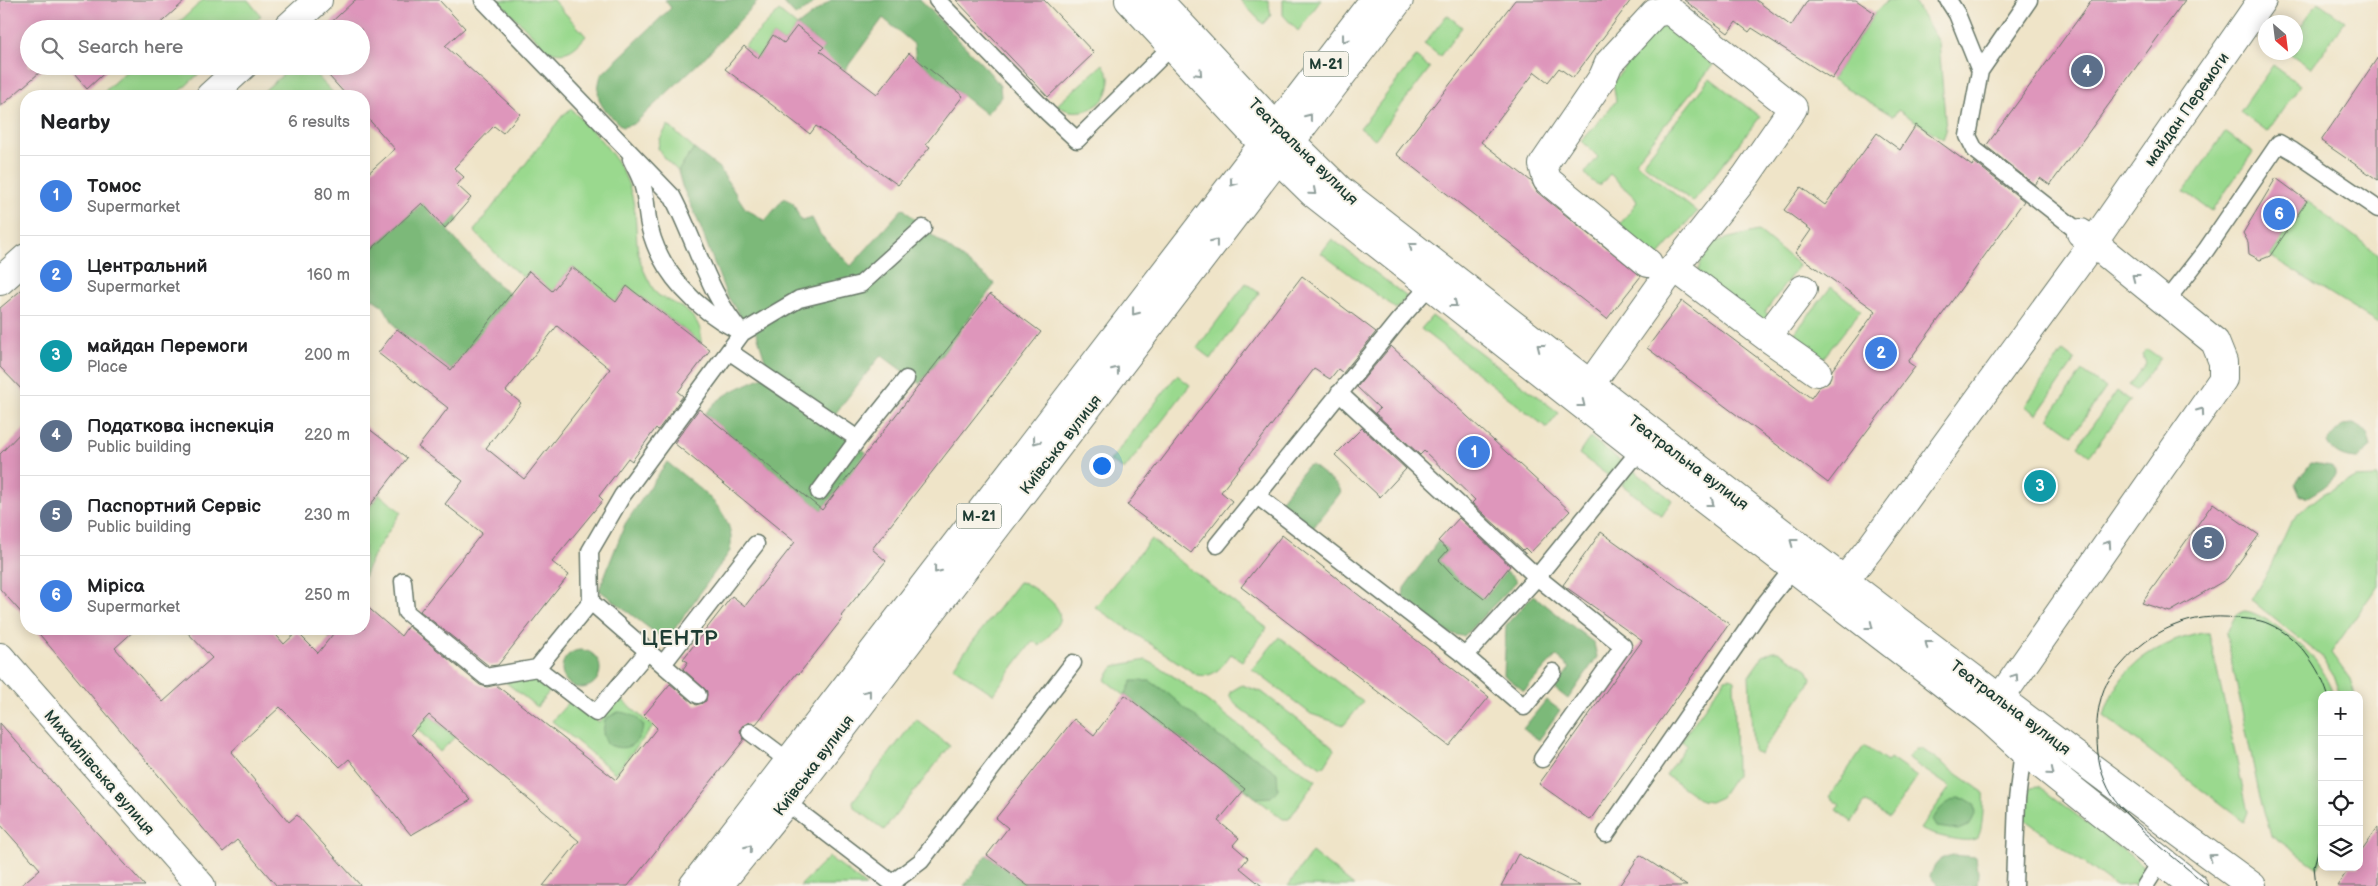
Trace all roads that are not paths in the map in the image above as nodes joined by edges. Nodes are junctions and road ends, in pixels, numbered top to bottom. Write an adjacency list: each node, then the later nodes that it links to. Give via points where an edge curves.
1 (318, 0): 12 (main road)
2 (482, 0): 18 (lane)
3 (937, 0): 13 (lane, via 1077,140)
4 (1129, 0): 13 (main road, Театральна вулиця)
5 (1158, 0): 17 (main road, Театральна вулиця)
6 (1374, 0): 17 (main road, Київська вулиця / М-21, one-way to 17)
7 (1399, 0): 17 (main road, Київська вулиця / М-21, one-way to 7)
8 (1948, 0): 14 (lane)
9 (2029, 0): 14 (lane)
10 (2244, 0): 21 (main road, майдан Перемоги)
11 (2262, 0): 21 (main road, майдан Перемоги)
12 (296, 20)
13 (1173, 45): 17 (main road, Театральна вулиця, one-way to 17)
14 (1980, 71): 21 (lane, via 1968,136 1975,150)
15 (233, 75): 16 (main road)
16 (217, 90)
17 (1277, 143): 26 (main road, Театральна вулиця, one-way to 26, via 1313,193); 34 (main road, Театральна вулиця, one-way to 17); 59 (main road, Київська вулиця / М-21, one-way to 59); 60 (main road, Київська вулиця / М-21, one-way to 17)
18 (627, 150): 29 (lane, via 672,196 720,302); 29 (lane, via 643,187 650,229 667,269 701,308)
19 (2378, 209): 28 (lane, via 2279,143 2206,250)
20 (923, 228): 29 (lane, via 861,284 798,299)
21 (2087, 238): 28 (main road, one-way to 21); 45 (main road, майдан Перемоги)
22 (20, 263): 25 (main road)
23 (1648, 263): 24 (main road, via 1547,180 1544,165 1603,77 1608,63 1655,13 1669,10 1793,108 1746,176)
24 (1674, 267): 30 (main road); 34 (main road)
25 (0, 281)
26 (1430, 285): 35 (lane); 37 (main road, Театральна вулиця, one-way to 37)
27 (1803, 289): 30 (main road)
28 (2166, 301): 55 (main road, one-way to 28, via 2223,379 2223,362 2215,342)
29 (742, 333): 31 (lane)
30 (1767, 336): 32 (main road)
31 (730, 352): 36 (lane); 46 (lane, via 622,496 590,551)
32 (1817, 372)
33 (906, 379): 36 (lane)
34 (1589, 386): 45 (main road, Театральна вулиця, one-way to 34)
35 (1339, 393): 39 (lane); 43 (lane)
36 (858, 439): 38 (lane)
37 (1640, 450): 42 (main road, Театральна вулиця, one-way to 42); 43 (lane)
38 (819, 492)
39 (1256, 495): 41 (lane); 48 (lane)
40 (756, 544): 50 (lane)
41 (1218, 545)
42 (1794, 566): 45 (main road, Театральна вулиця); 61 (lane)
43 (1537, 578): 48 (lane); 58 (lane, via 1623,646)
44 (403, 581): 52 (lane, via 406,612 486,677)
45 (1832, 583): 55 (main road, Театральна вулиця)
46 (591, 602): 47 (lane); 52 (lane)
47 (648, 651): 50 (lane); 52 (lane, via 596,713)
48 (1465, 656): 53 (lane, via 1524,707)
49 (0, 657): 63 (main road, Михайлівська вулиця)
50 (663, 664): 54 (lane)
51 (1072, 664): 60 (lane, via 921,861 892,883)
52 (537, 668)
53 (1553, 672)
54 (698, 695)
55 (1994, 708): 57 (main road, Театральна вулиця); 69 (main road, Театральна вулиця, one-way to 55)
56 (750, 732): 59 (lane)
57 (2023, 750): 62 (main road, Театральна вулиця, one-way to 62); 66 (lane)
58 (1542, 759)
59 (790, 762): 64 (main road, Київська вулиця / М-21)
60 (786, 802): 65 (main road, Київська вулиця / М-21, one-way to 60)
61 (1606, 834)
62 (2161, 861): 67 (lane); 68 (main road, Театральна вулиця)
63 (201, 886)
64 (694, 886)
65 (718, 886)
66 (2014, 886)
67 (2145, 886)
68 (2193, 886)
69 (2252, 886)

